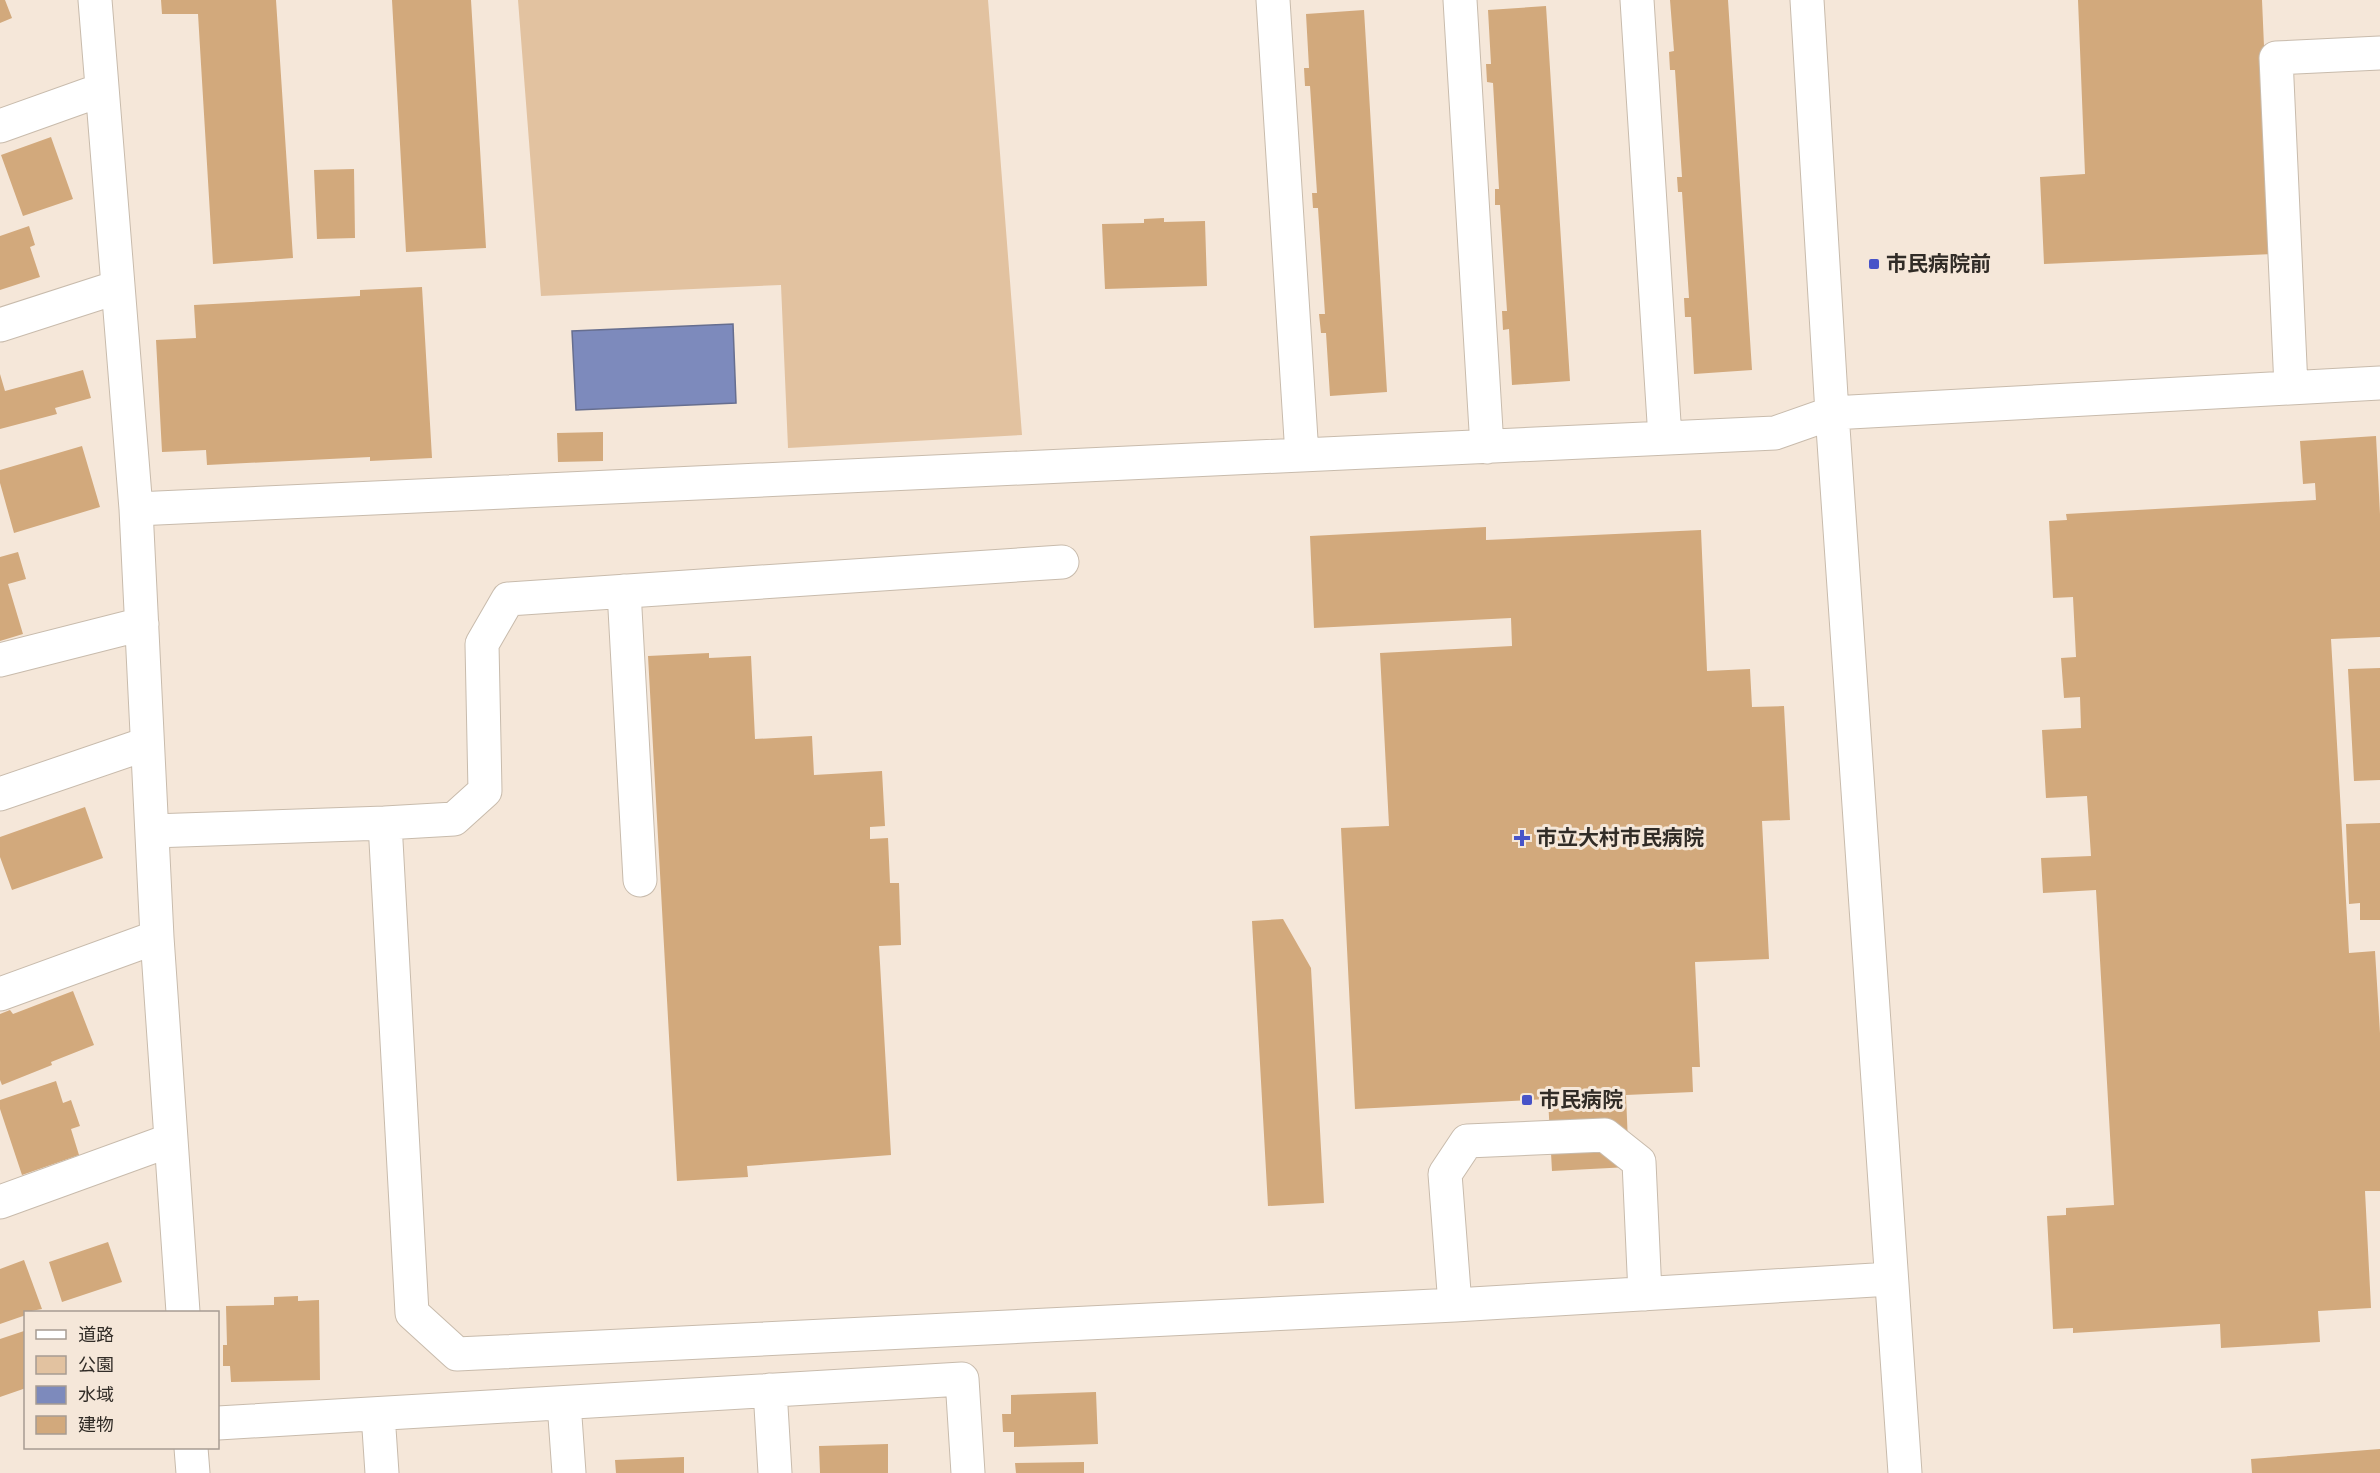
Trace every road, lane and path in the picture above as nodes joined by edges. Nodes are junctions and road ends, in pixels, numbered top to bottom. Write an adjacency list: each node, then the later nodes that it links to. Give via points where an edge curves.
1 (95, 0): 7 (street)
2 (1273, 0): 16 (street)
3 (1460, 0): 15 (street)
4 (1637, 0): 14 (street)
5 (1807, 0): 13 (street)
6 (2380, 53): 12 (street, via 2276,58)
7 (101, 90): 8 (street); 9 (street)
8 (0, 126)
9 (118, 287): 10 (street); 17 (street)
10 (0, 325)
11 (2380, 383): 12 (street)
12 (2291, 387): 13 (street)
13 (1832, 413): 14 (street, via 1775,433); 31 (street)
14 (1665, 438): 15 (street)
15 (1487, 447): 16 (street)
16 (1302, 455): 17 (street)
17 (135, 510): 20 (street)
18 (1062, 562): 19 (street)
19 (624, 591): 24 (street, via 508,599 482,644 485,791 454,819); 26 (street)
20 (141, 624): 21 (street); 22 (street)
21 (0, 660)
22 (146, 744): 23 (street); 25 (street)
23 (0, 794)
24 (385, 823): 25 (street); 33 (street, via 412,1312 457,1354)
25 (152, 831): 27 (street)
26 (640, 880)
27 (157, 937): 28 (street); 29 (street)
28 (0, 994)
29 (171, 1140): 30 (street); 34 (street)
30 (0, 1202)
31 (1891, 1279): 32 (street); 43 (street)
32 (1646, 1294): 33 (street); 33 (street, via 1639,1162 1605,1135 1467,1141 1445,1174)
33 (1455, 1305)
34 (183, 1311)
35 (770, 1390): 36 (street); 41 (street); 42 (street, via 962,1379)
36 (564, 1403): 37 (street); 40 (street)
37 (378, 1414): 38 (street); 39 (street)
38 (219, 1424)
39 (382, 1473)
40 (569, 1473)
41 (775, 1473)
42 (968, 1473)
43 (1905, 1473)

